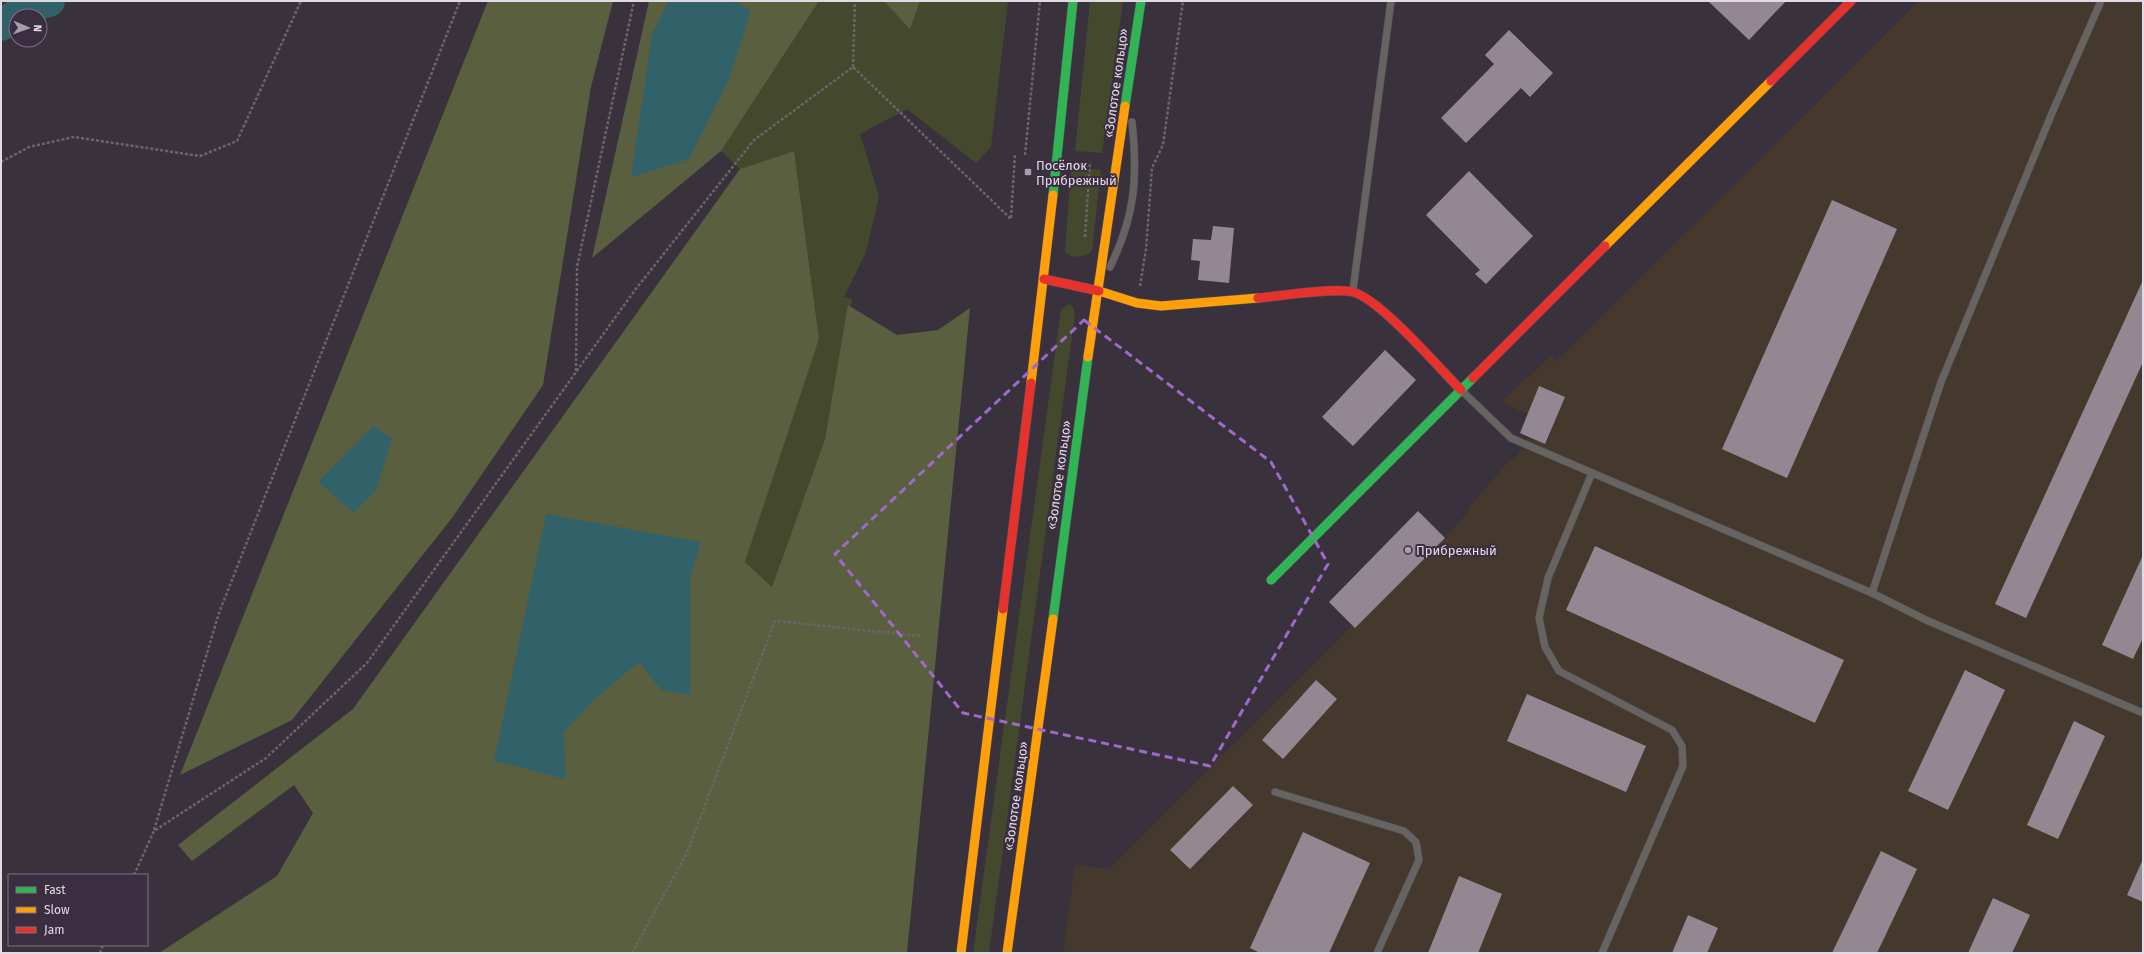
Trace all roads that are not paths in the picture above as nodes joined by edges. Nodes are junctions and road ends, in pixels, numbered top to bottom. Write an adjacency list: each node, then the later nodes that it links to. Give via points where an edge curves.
1 (1073, 1): 7 (main road)
2 (1141, 1): 6 (main road, «Золотое кольцо»)
3 (1391, 1): 9 (lane)
4 (1851, 1): 10 (main road)
5 (2101, 1): 13 (lane, via 1941,382)
6 (1129, 91): 8 (main road, «Золотое кольцо»); 8 (lane, via 1136,157 1129,221)
7 (1044, 279): 8 (main road); 16 (main road)
8 (1099, 291): 9 (main road, via 1137,303 1168,305 1323,292); 17 (main road, «Золотое кольцо»)
9 (1353, 292): 10 (main road, via 1384,312)
10 (1461, 390): 11 (lane, via 1511,438); 12 (main road)
11 (1592, 474): 13 (lane); 19 (lane, via 1548,578 1540,618 1545,647 1559,671 1672,730 1682,746 1683,766)
12 (1271, 580)
13 (1872, 593): 14 (lane, via 1926,620)
14 (2143, 713)
15 (1275, 792): 18 (lane, via 1404,831 1416,842 1419,860)
16 (961, 953)
17 (1007, 953)
18 (1377, 953)
19 (1602, 953)

